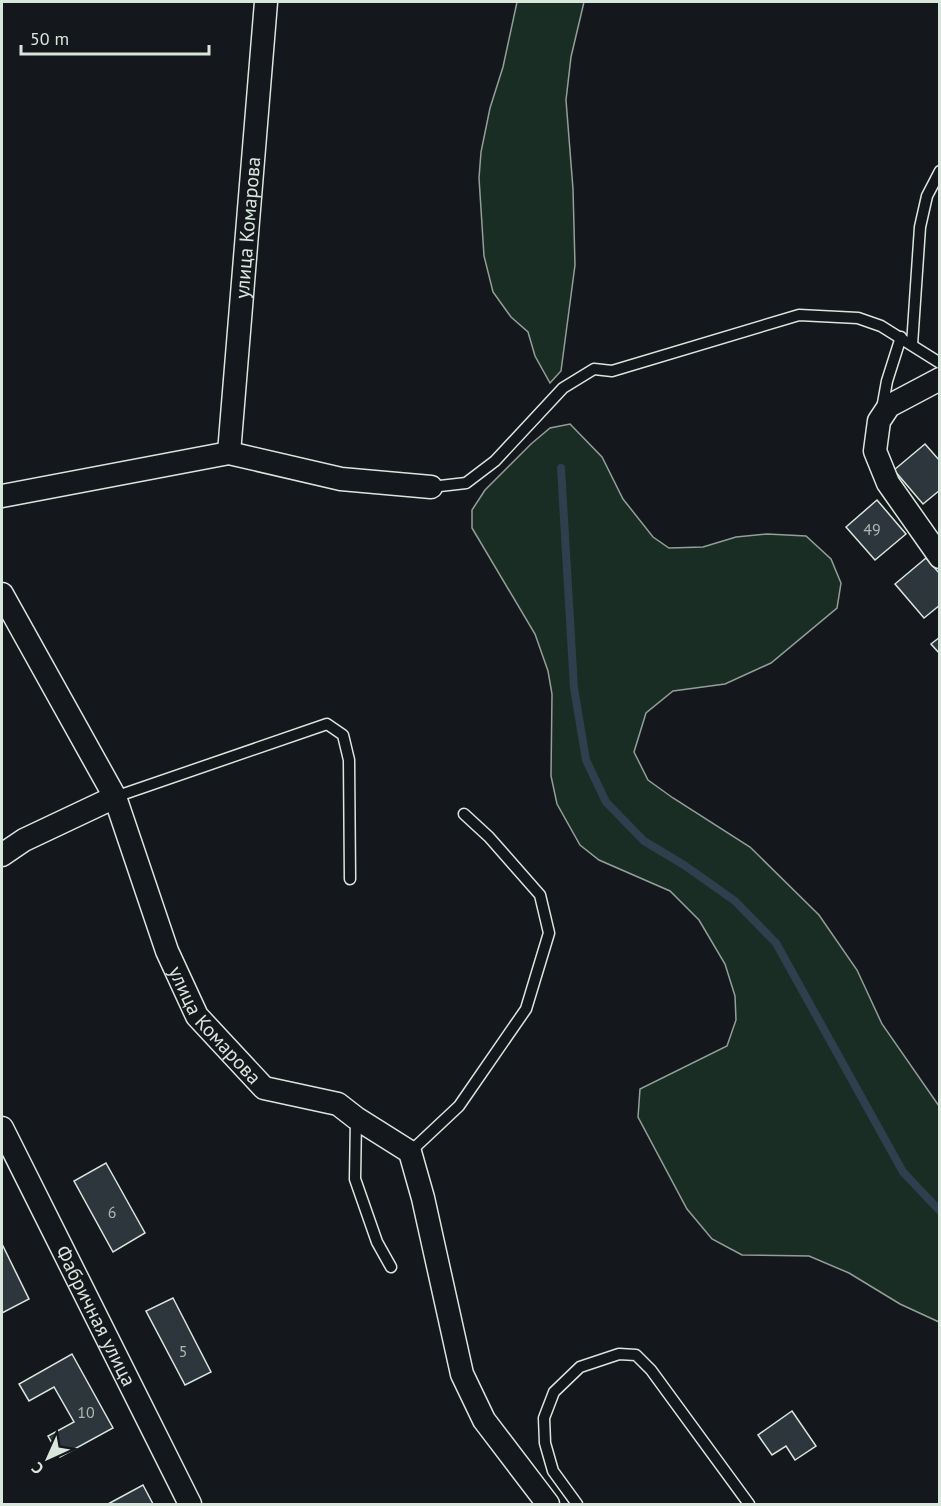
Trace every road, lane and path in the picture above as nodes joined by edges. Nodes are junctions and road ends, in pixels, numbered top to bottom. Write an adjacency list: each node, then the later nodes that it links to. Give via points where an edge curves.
1 (266, 2): 8 (street, улица Комарова)
2 (939, 171): 4 (lane, via 927,196 920,227)
3 (901, 337): 4 (lane); 7 (lane); 9 (lane, via 858,318 799,315 612,371 594,369 563,388 495,461 466,483)
4 (912, 345): 5 (lane)
5 (939, 363)
6 (939, 379): 7 (street, via 889,406)
7 (879, 421): 11 (street, via 875,451 888,483)
8 (229, 453): 9 (street, via 341,479); 10 (street)
9 (431, 487)
10 (2, 496)
11 (939, 557)
12 (2, 594): 13 (street, улица Комарова)
13 (115, 797): 15 (street, via 24,840); 16 (lane, via 327,724 343,735 349,760); 17 (street, улица Комарова, via 167,951 196,1016 264,1088 338,1104)
14 (464, 814): 19 (lane, via 540,895 549,933 526,1009 459,1106)
15 (2, 855)
16 (350, 879)
17 (356, 1118): 19 (street, улица Комарова); 20 (lane, via 355,1179 377,1242)
18 (2, 1128): 21 (street, Фабричная улица)
19 (410, 1152): 22 (street, via 462,1374 484,1420)
20 (391, 1267)
21 (190, 1504)
22 (548, 1504)
23 (577, 1504): 24 (lane, via 553,1471 544,1443 544,1418 554,1392 580,1367 619,1354 636,1355 651,1370)
24 (749, 1504)

